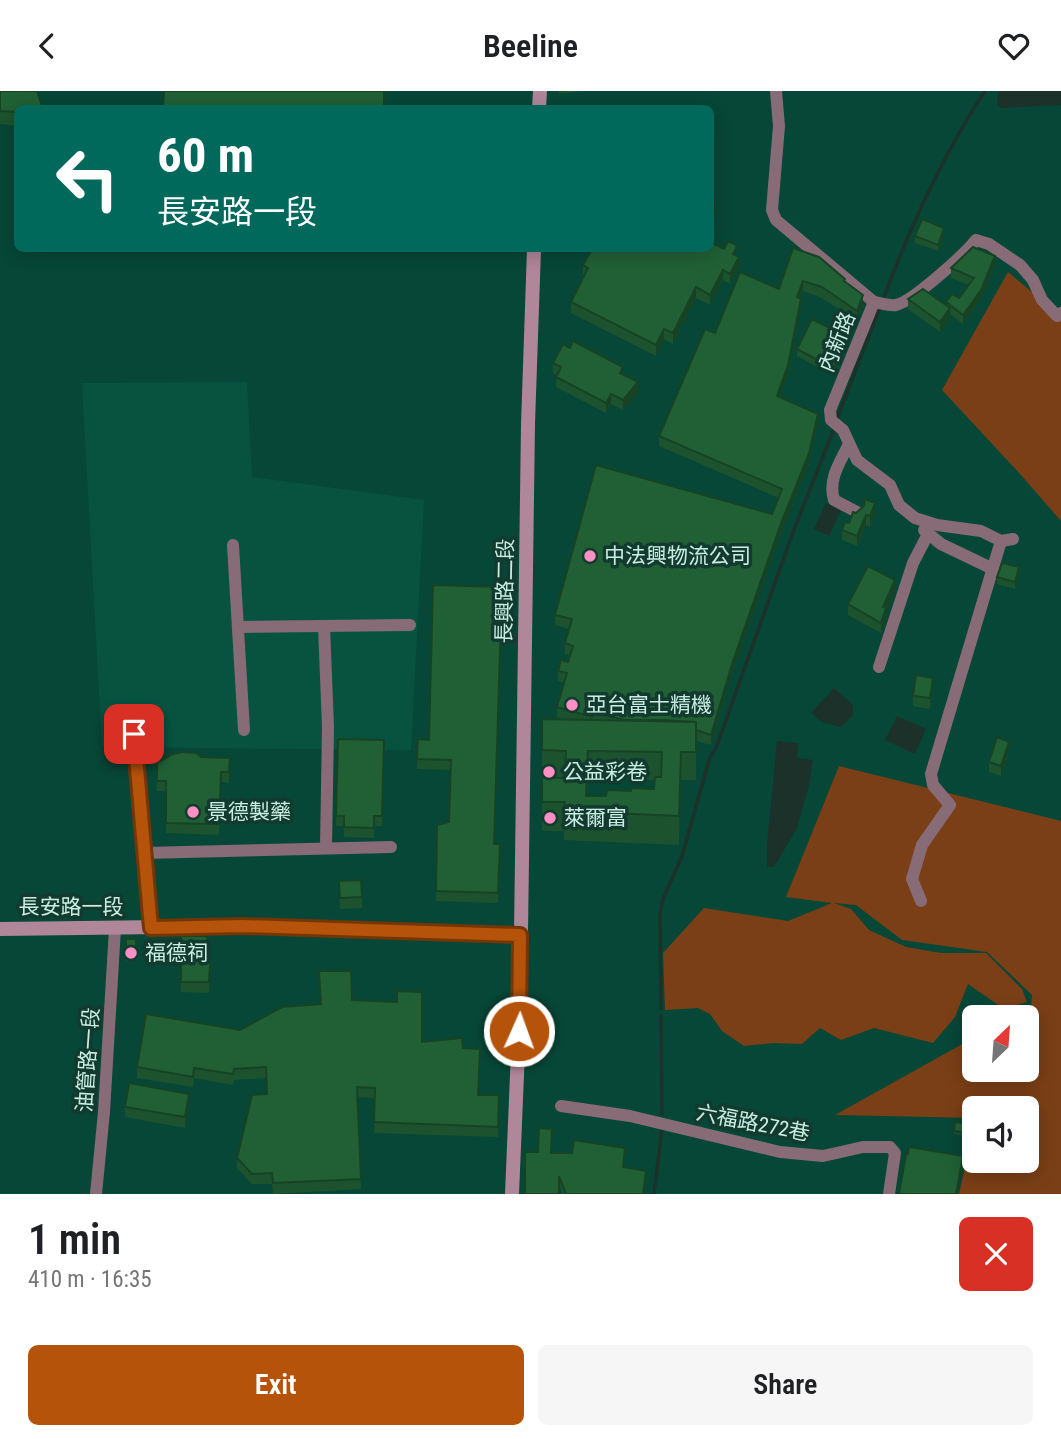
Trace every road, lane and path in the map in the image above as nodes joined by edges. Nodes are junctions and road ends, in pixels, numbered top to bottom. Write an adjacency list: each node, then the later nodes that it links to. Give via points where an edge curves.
1 (776, 91): 3 (street, 內新路, via 779,126 772,210 776,220)
2 (534, 252): 24 (street, 長興路二段)
3 (874, 302): 4 (street, via 896,305 912,296 976,240 1020,265 1042,300 1056,316); 5 (street, 內新路, via 830,410 831,421 843,430)
4 (1061, 313)
5 (848, 446): 6 (street, via 831,489 834,500); 7 (street, 內新路, via 857,460 890,485 899,505)
6 (858, 512)
7 (920, 520): 8 (street); 10 (street, via 1007,540)
8 (928, 534): 10 (street); 14 (street, via 913,563)
9 (233, 545): 13 (street)
10 (993, 569): 20 (street, via 931,775 933,785 950,805 922,845 912,879)
11 (410, 625): 12 (street)
12 (324, 626): 13 (street); 18 (street)
13 (239, 627): 15 (street)
14 (879, 667)
15 (244, 730)
16 (134, 734): 19 (street)
17 (391, 847): 18 (street)
18 (326, 848): 19 (street)
19 (144, 853): 22 (street)
20 (921, 901)
21 (115, 928): 22 (street, 長安路一段); 23 (street, 長安路一段); 26 (street, 油管路一段)
22 (151, 928): 24 (street, 長安路一段, via 243,926)
23 (0, 929)
24 (520, 935): 27 (street, 長興路二段)
25 (561, 1106): 28 (street, 六福路272巷, via 630,1116 780,1152 823,1156 863,1147 890,1147 895,1153)
26 (96, 1194)
27 (512, 1194)
28 (889, 1194)

